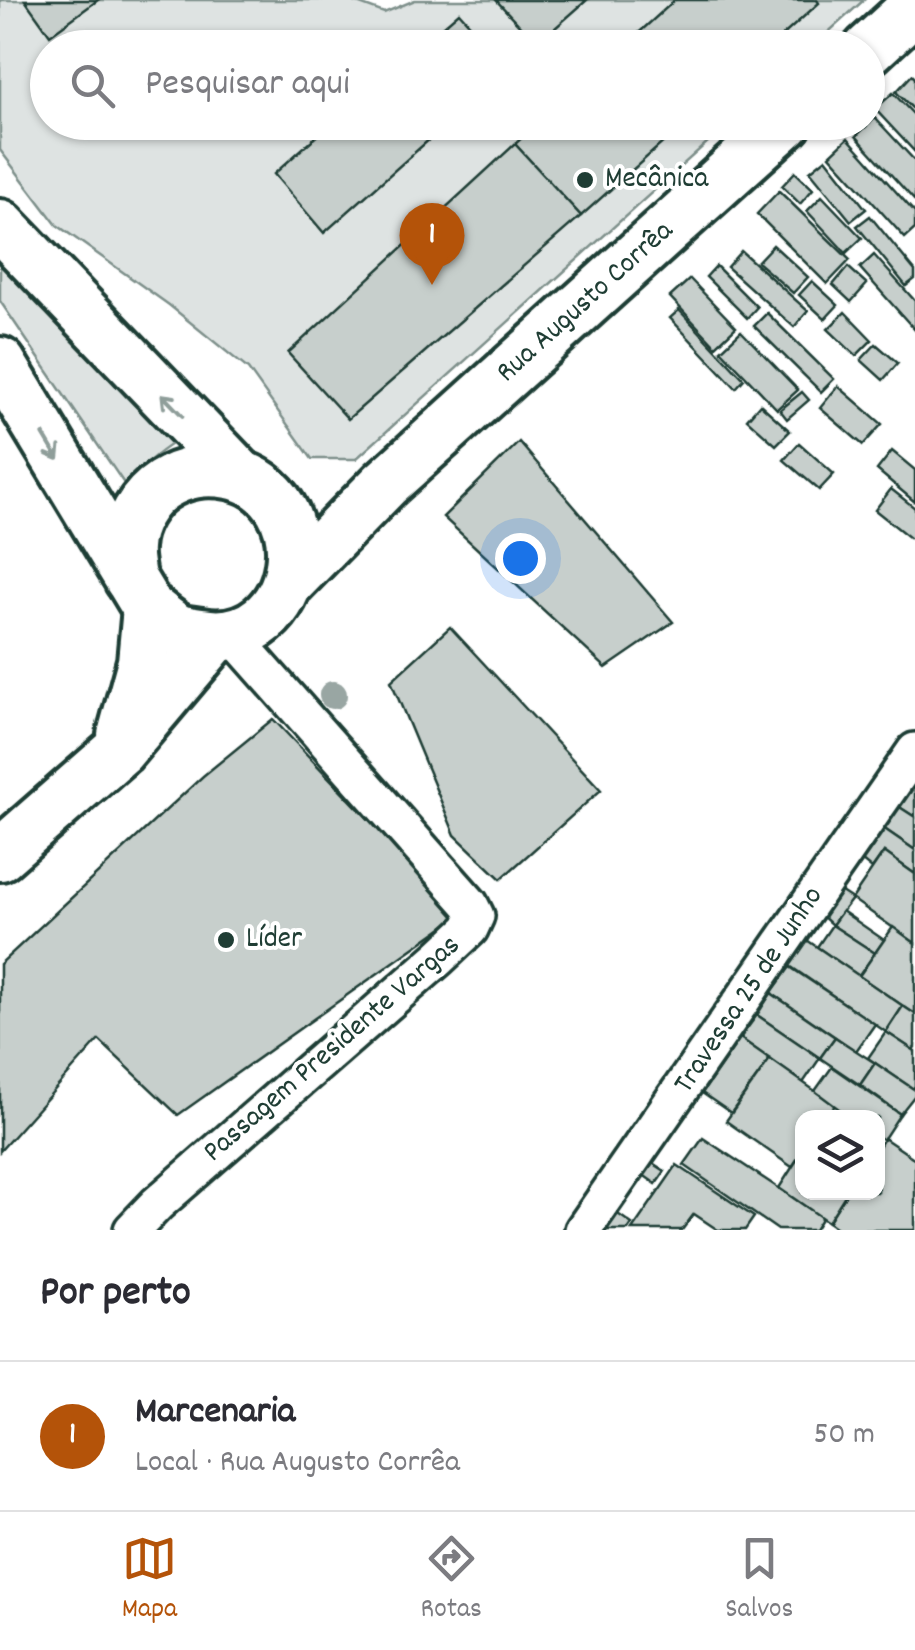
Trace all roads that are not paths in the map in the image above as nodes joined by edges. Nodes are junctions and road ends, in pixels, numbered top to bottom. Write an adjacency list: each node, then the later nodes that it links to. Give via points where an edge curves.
1 (915, 7): 2 (main road)
2 (885, 34)
3 (766, 140): 6 (main road, Rua Augusto Corrêa)
4 (0, 225): 7 (main road, one-way to 4)
5 (0, 363): 9 (main road, one-way to 9)
6 (385, 484): 7 (main road, Rua Augusto Corrêa, via 321,503); 8 (main road, Rua Augusto Corrêa)
7 (257, 487): 8 (main road, via 286,518 294,550); 9 (main road, via 209,470 178,475 152,492 134,518 127,548)
8 (288, 584): 10 (main road, via 264,616)
9 (139, 593): 10 (main road, via 179,630); 11 (main road, via 143,662)
10 (224, 636): 11 (main road); 14 (street, Passagem Presidente Vargas, via 476,916 439,958)
11 (120, 750): 13 (main road)
12 (915, 751): 15 (street, Travessa 25 de Junho)
13 (0, 854)
14 (132, 1230)
15 (583, 1230)

